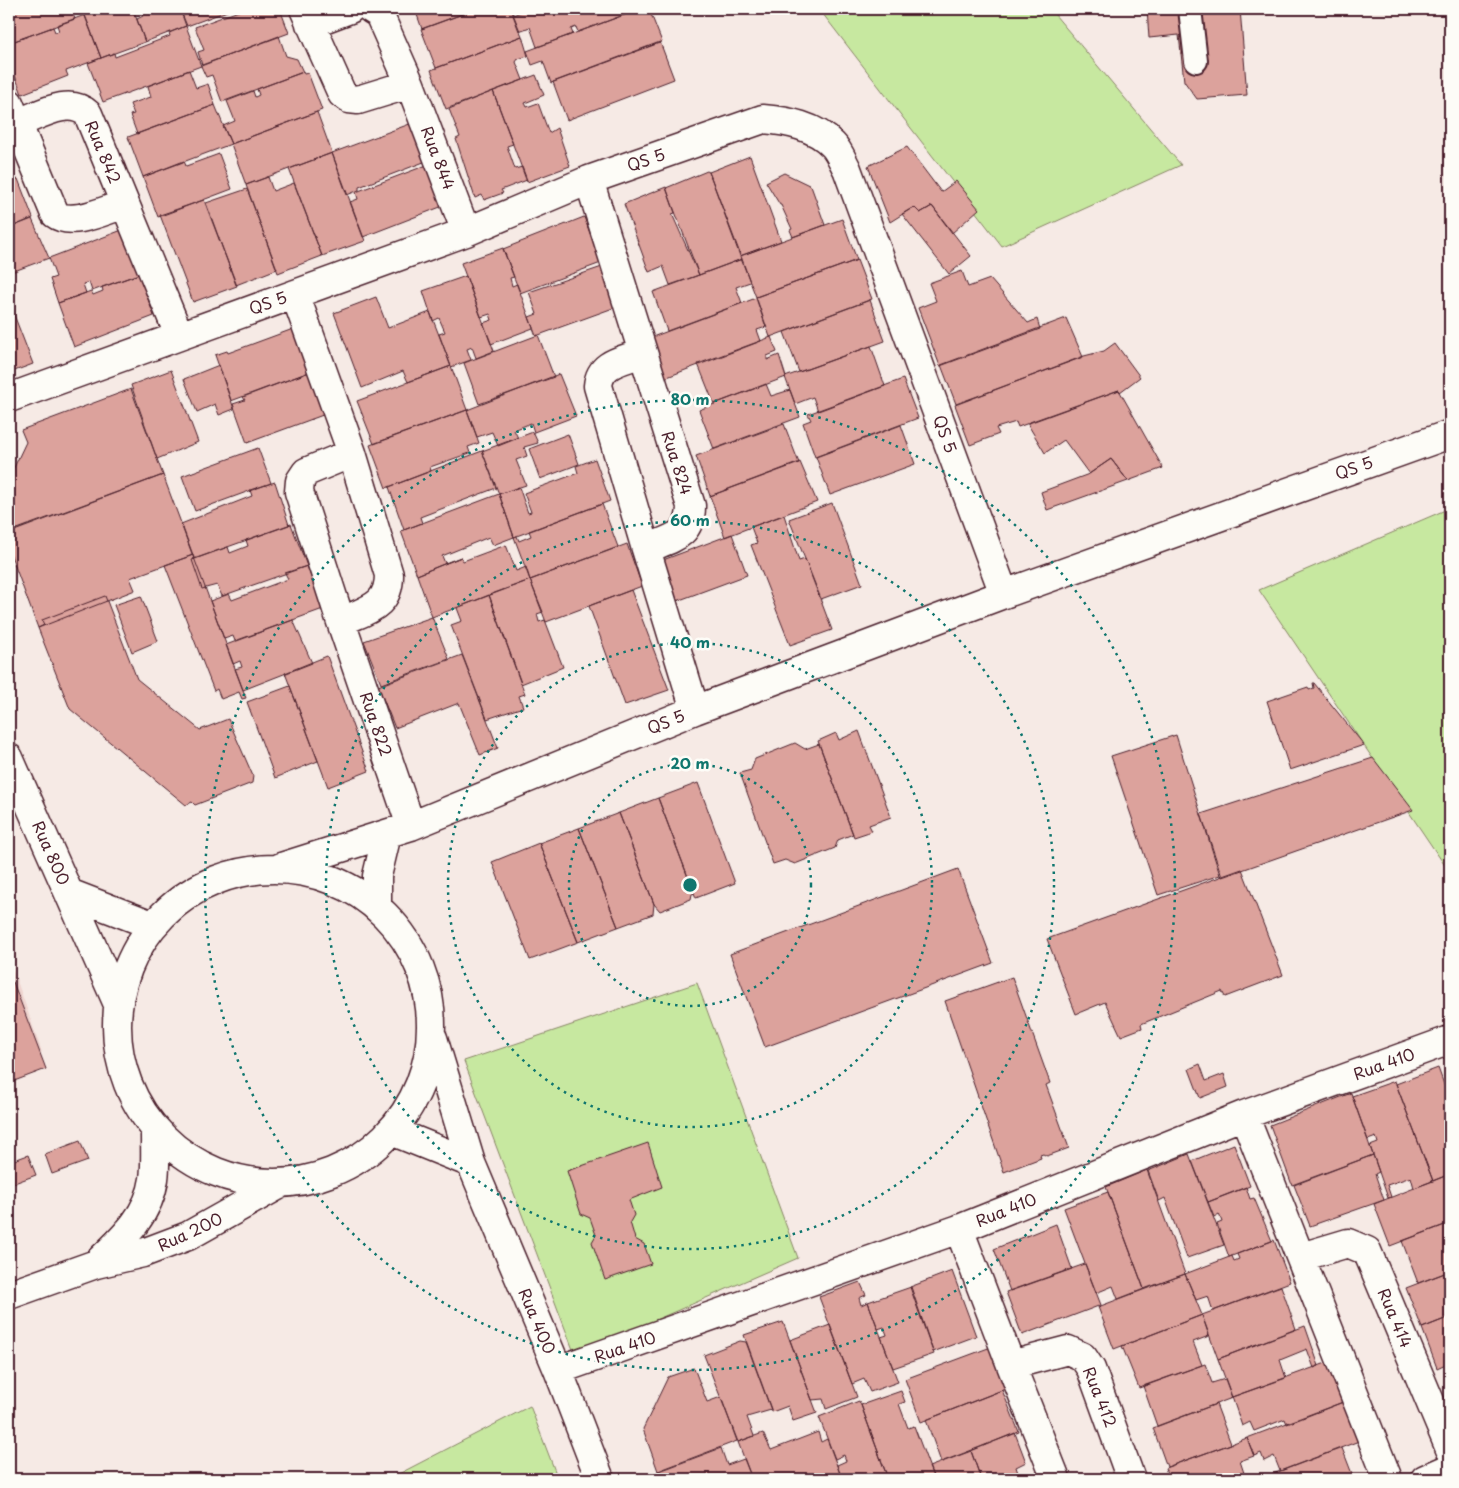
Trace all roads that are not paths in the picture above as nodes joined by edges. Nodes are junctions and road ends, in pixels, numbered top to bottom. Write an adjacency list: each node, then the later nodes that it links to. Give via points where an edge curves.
1 (350, 9): 4 (street)
2 (371, 9): 6 (street, Rua 844, via 378,14)
3 (1190, 9): 5 (lane)
4 (307, 16): 6 (street, via 342,94 349,99 358,100)
5 (1196, 61)
6 (410, 84): 10 (street, Rua 844)
7 (14, 113): 9 (street, Rua 842, via 68,104 80,107 88,114); 9 (street, Rua 842, via 55,214 62,220)
8 (589, 180): 10 (street, QS 5); 13 (street, Rua 824); 18 (street, QS 5, via 763,119 790,122 812,130 834,145 847,169)
9 (125, 204): 12 (street, Rua 842)
10 (466, 232): 11 (street, QS 5)
11 (295, 294): 12 (street, QS 5); 16 (street)
12 (179, 335): 14 (street, QS 5)
13 (642, 354): 17 (street, Rua 824, via 692,506 691,520 684,532); 17 (street, via 605,367 599,375 598,386)
14 (9, 398)
15 (1450, 434): 18 (street, QS 5)
16 (352, 453): 19 (street, via 389,575 389,590 383,600); 19 (street, Rua 822, via 306,472 300,481 299,492)
17 (646, 549): 20 (street)
18 (1004, 594): 20 (street, QS 5)
19 (341, 622): 22 (street, Rua 822)
20 (695, 710): 22 (street, QS 5)
21 (9, 758): 24 (street, Rua 800)
22 (399, 830): 23 (street, QS 5); 25 (street, via 377,876)
23 (281, 867): 25 (street, via 332,877); 26 (street, QS 5, via 210,881)
24 (69, 893): 26 (street, Rua 800); 27 (street, Rua 800)
25 (377, 904): 28 (street, via 410,942 429,988)
26 (152, 925): 27 (street, via 130,961)
27 (117, 1002): 32 (street, via 121,1071)
28 (433, 1038): 31 (street); 33 (street, Rua 400)
29 (1450, 1040): 30 (street, Rua 410)
30 (1244, 1115): 35 (street, Rua 410); 36 (street)
31 (394, 1132): 33 (street); 34 (street, via 341,1171)
32 (155, 1133): 34 (street, via 190,1163 232,1181); 37 (street, Rua 200, via 154,1180 147,1204 132,1229)
33 (471, 1163): 40 (street, Rua 400)
34 (277, 1186): 37 (street, Rua 200, via 188,1236 143,1253)
35 (959, 1229): 39 (street); 40 (street, Rua 410)
36 (1301, 1257): 41 (street, Rua 414, via 1348,1243 1367,1251); 46 (street)
37 (96, 1264): 38 (street, Rua 200)
38 (13, 1290)
39 (1011, 1365): 44 (street); 45 (street, Rua 412, via 1068,1350 1083,1357 1091,1370)
40 (558, 1370): 43 (street, Rua 400)
41 (1450, 1449)
42 (1450, 1468): 47 (street)
43 (600, 1479)
44 (1056, 1479)
45 (1131, 1479)
46 (1388, 1479)
47 (1425, 1479)

